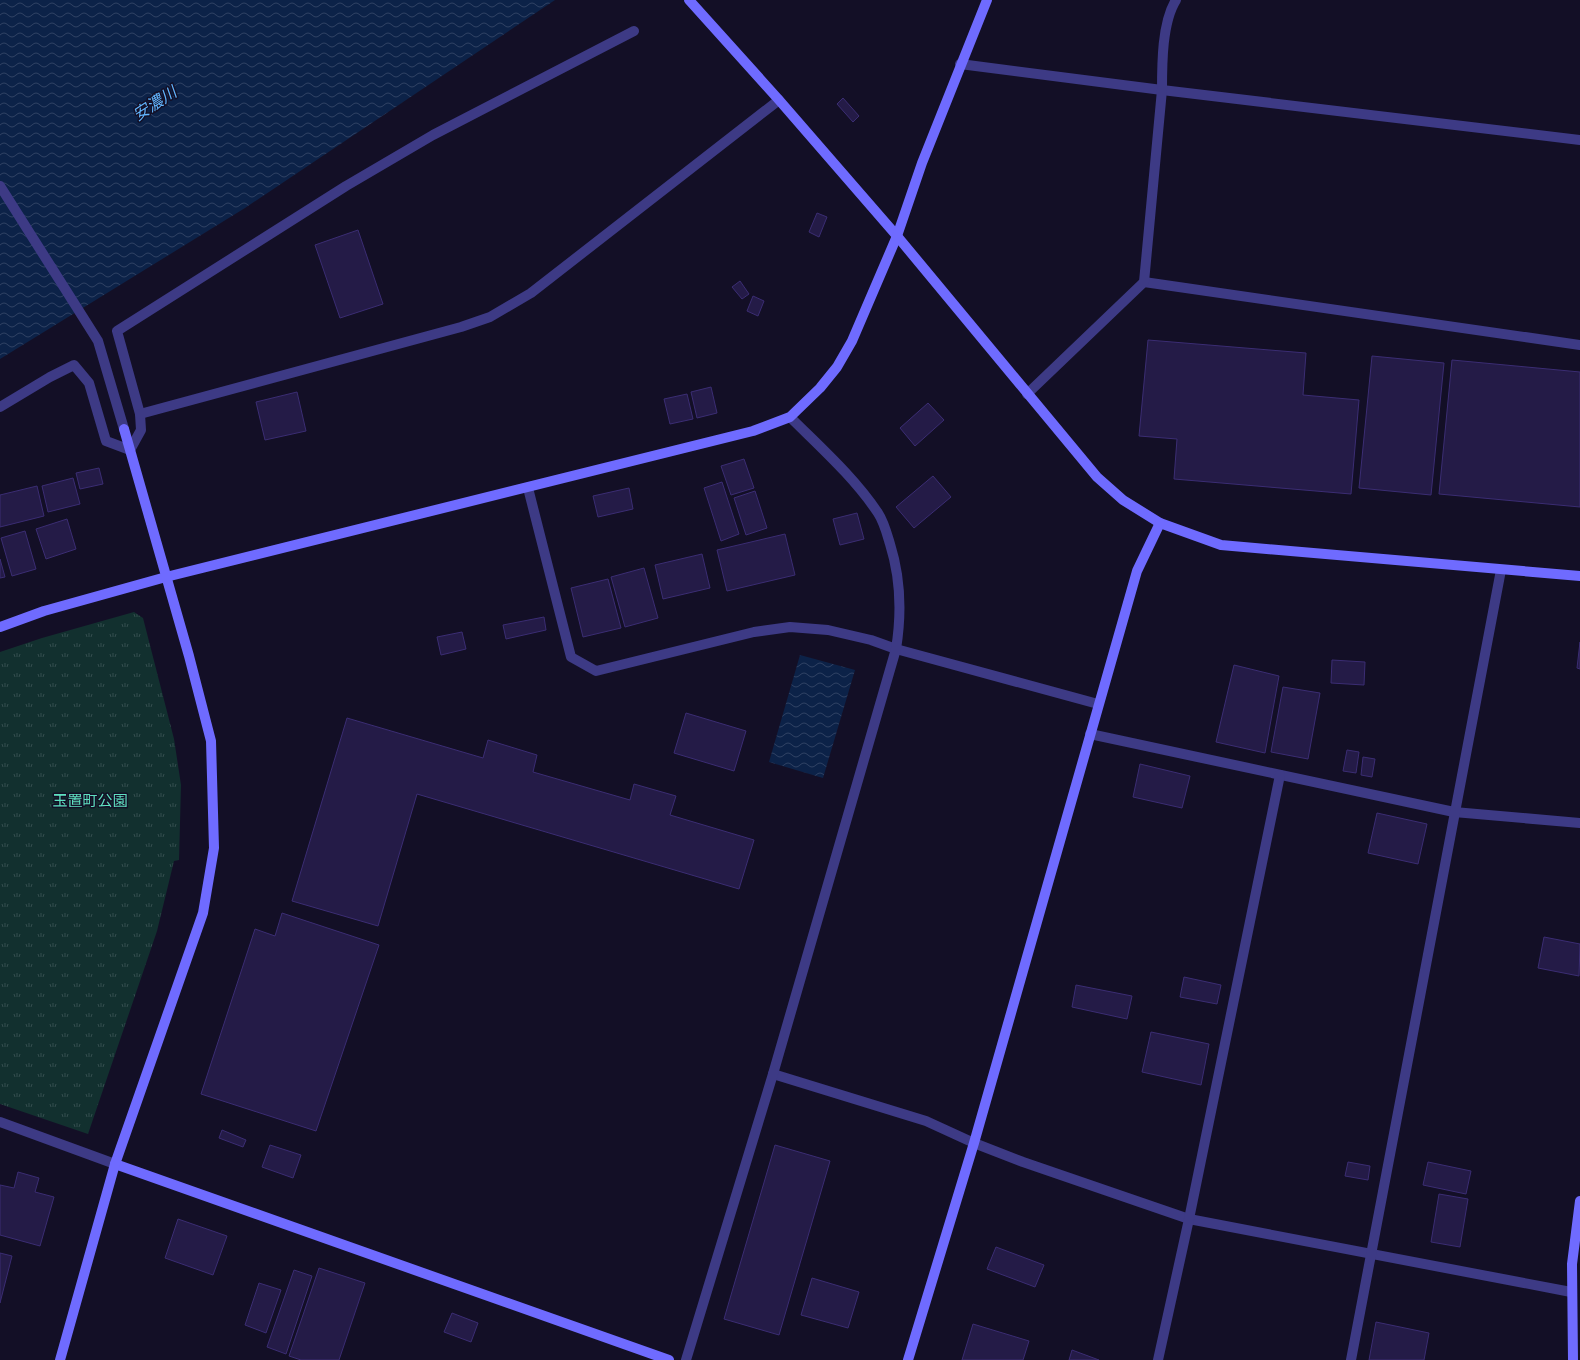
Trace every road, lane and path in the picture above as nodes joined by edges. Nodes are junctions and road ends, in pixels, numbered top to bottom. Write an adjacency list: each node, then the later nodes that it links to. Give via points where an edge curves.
1 (689, 0): 7 (street)
2 (987, 0): 5 (street)
3 (1176, 0): 6 (street, via 1168,22 1162,67)
4 (634, 31): 15 (street, via 433,135 346,186 117,331)
5 (960, 64): 6 (street); 10 (street)
6 (1162, 90): 8 (street); 11 (street)
7 (779, 100): 10 (street); 15 (street, via 531,293 490,317)
8 (1580, 140)
9 (0, 186): 17 (street, via 98,341)
10 (897, 236): 13 (street); 16 (street, via 852,341 837,367 820,388)
11 (1144, 282): 12 (street); 13 (street)
12 (1580, 344)
13 (1027, 394): 19 (street, via 1097,477 1123,500)
14 (0, 407): 17 (street, via 74,365 88,383 106,441)
15 (140, 414): 17 (street, via 141,430)
16 (790, 416): 18 (street, via 753,431); 24 (street, via 863,492 879,514 897,565 901,598)
17 (130, 450): 22 (street)
18 (528, 488): 22 (street); 24 (street, via 571,657 596,671 754,632 790,628 828,630)
19 (1160, 523): 20 (street, via 1221,545); 25 (street, via 1137,571)
20 (1500, 570): 21 (street); 28 (street)
21 (1580, 576)
22 (166, 577): 23 (street, via 44,611); 33 (street, via 211,741 214,848 204,913)
23 (0, 627)
24 (896, 648): 25 (street); 30 (street)
25 (1098, 704): 26 (street)
26 (1090, 734): 27 (street); 32 (street)
27 (1280, 776): 28 (street); 35 (street)
28 (1454, 812): 29 (street); 36 (street)
29 (1580, 824)
30 (773, 1074): 32 (street, via 926,1121); 40 (street)
31 (0, 1122): 33 (street)
32 (974, 1143): 35 (street); 41 (street)
33 (115, 1164): 38 (street); 39 (street)
34 (1580, 1201): 37 (street, via 1572,1264)
35 (1189, 1219): 36 (street); 42 (street)
36 (1371, 1253): 37 (street); 43 (street)
37 (1572, 1292): 44 (street)
38 (60, 1360)
39 (669, 1360)
40 (686, 1360)
41 (908, 1360)
42 (1158, 1360)
43 (1351, 1360)
44 (1573, 1360)

